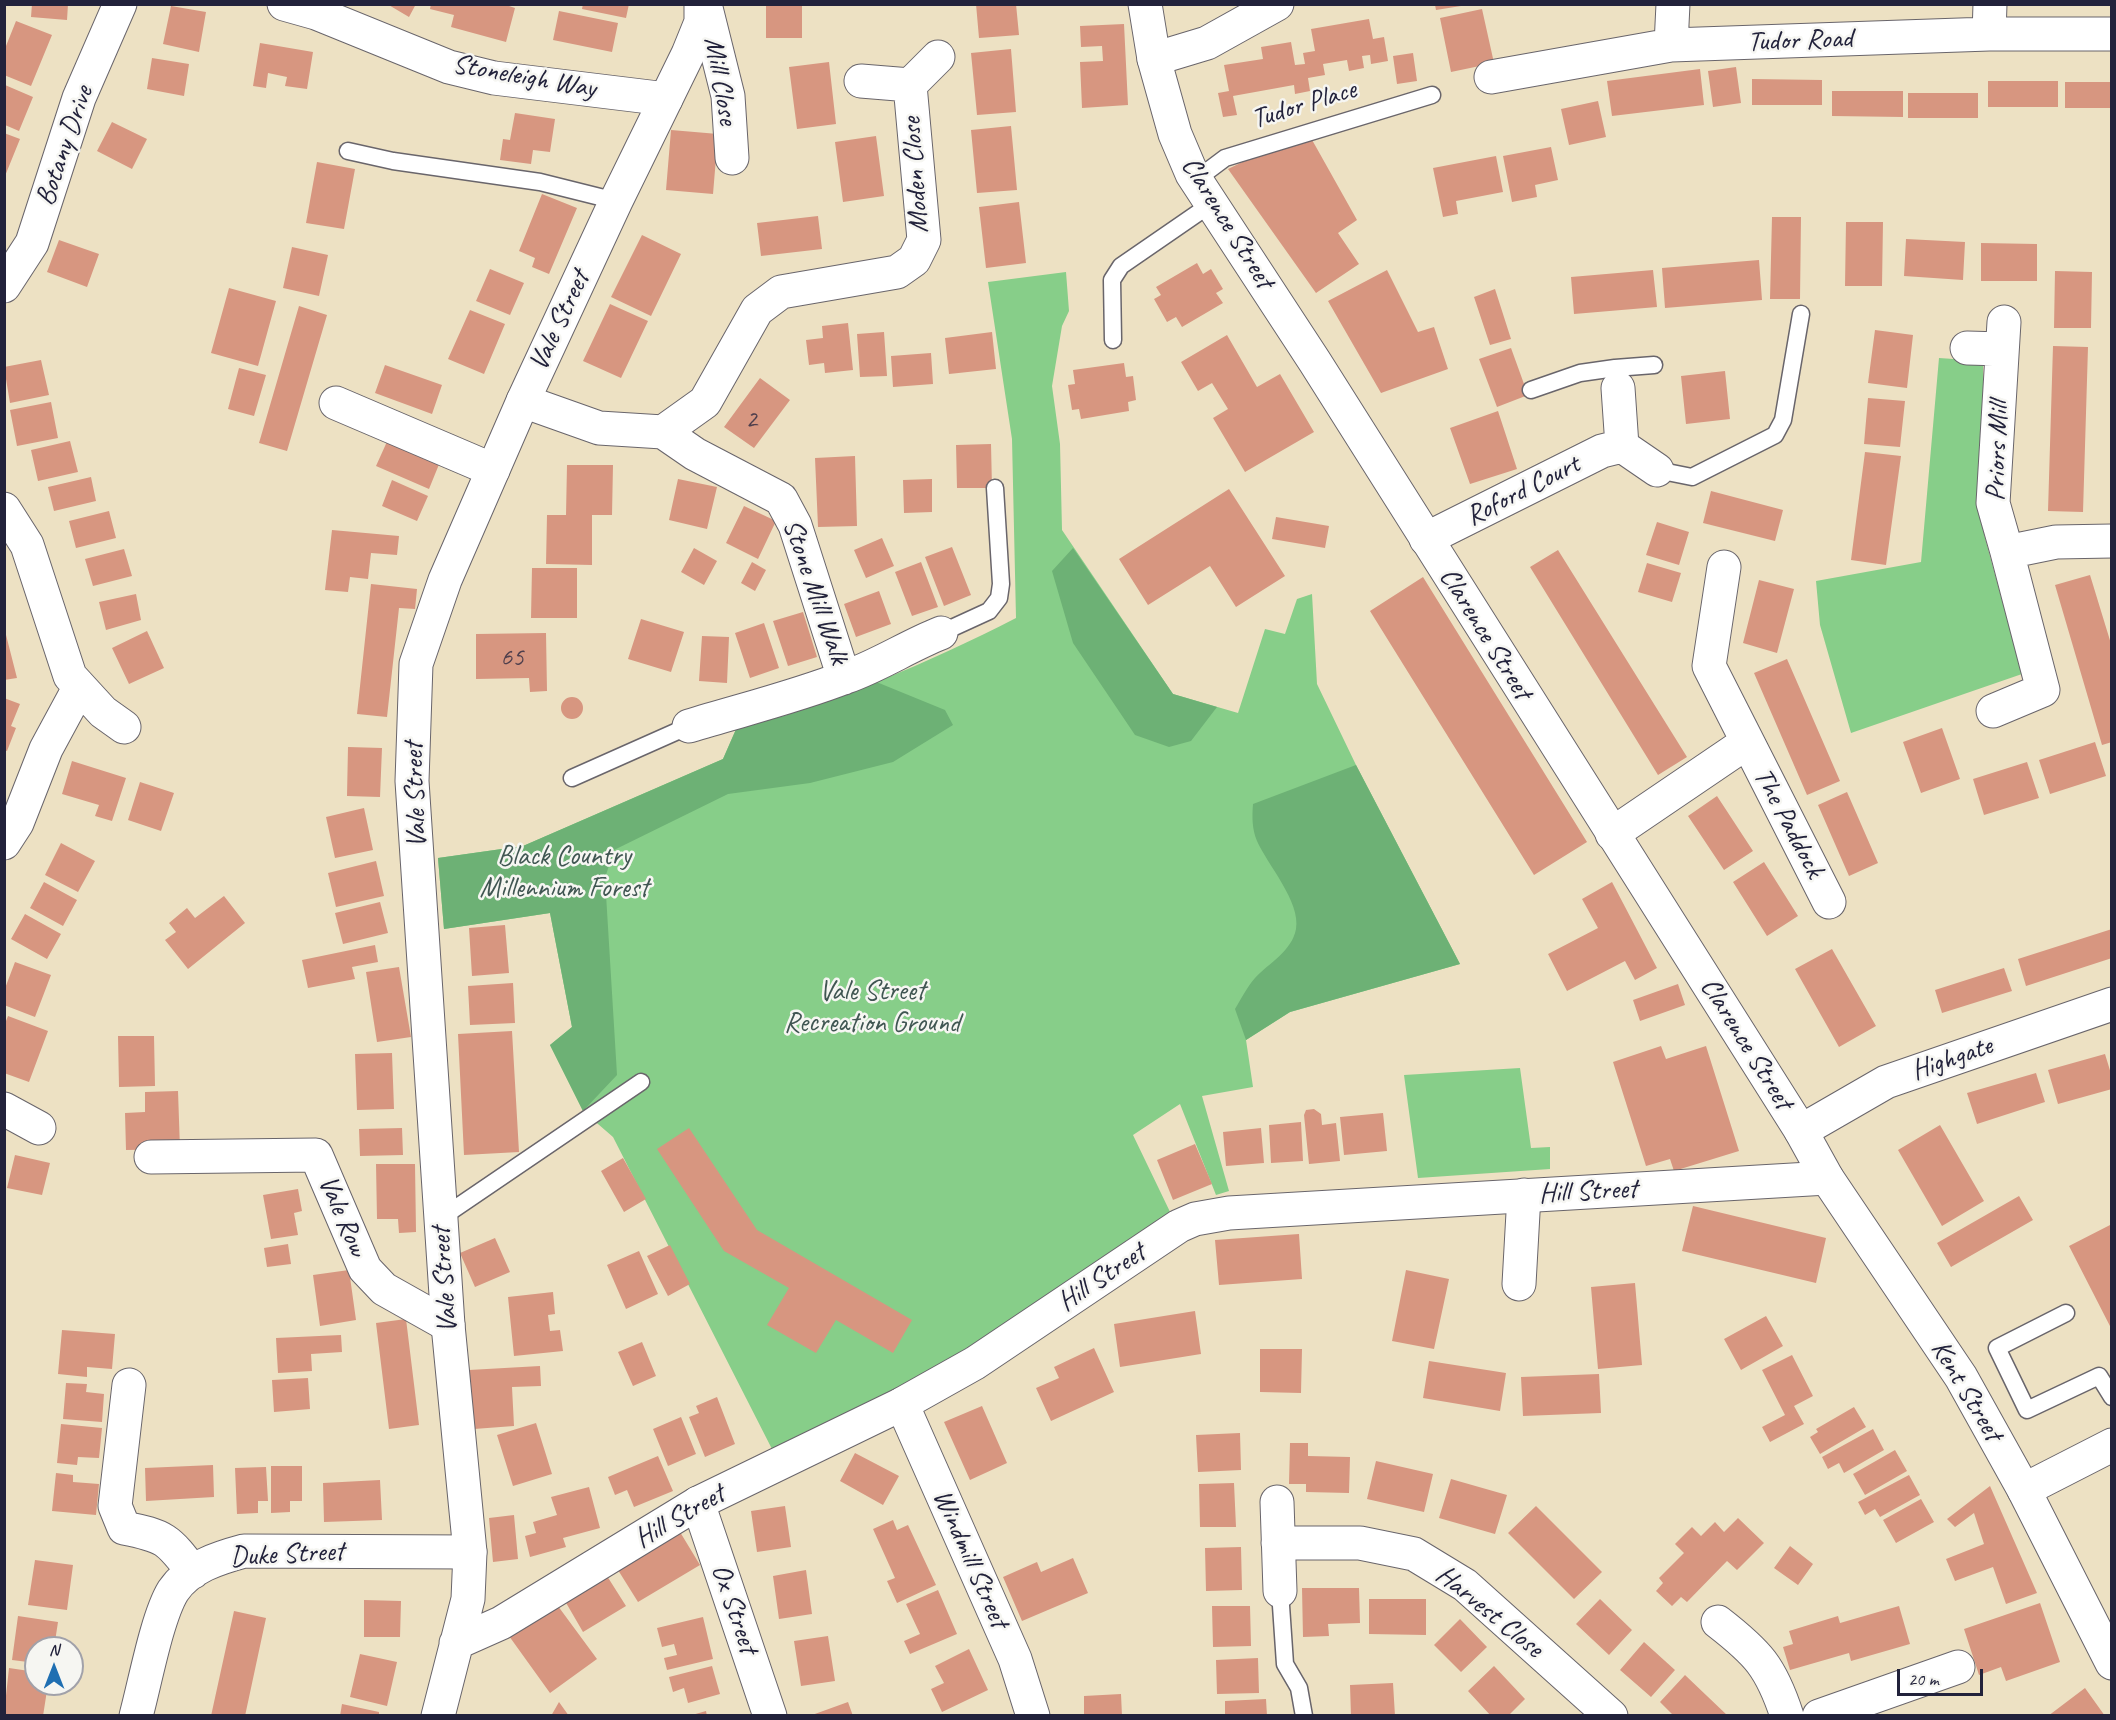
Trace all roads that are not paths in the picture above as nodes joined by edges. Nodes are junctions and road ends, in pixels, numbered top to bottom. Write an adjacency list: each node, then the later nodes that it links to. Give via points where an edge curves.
1 (120, 4): 21 (street, Botany Drive, via 79,98 32,243)
2 (284, 4): 16 (street, Stoneleigh Way, via 316,13 449,67 494,78)
3 (703, 4): 16 (street, Vale Street, via 701,22); 18 (street, Mill Close, via 728,96)
4 (1145, 4): 11 (street, Clarence Street)
5 (1277, 4): 11 (street, via 1207,43)
6 (1673, 4): 9 (street)
7 (1990, 19): 8 (street, Tudor Road); 9 (street, Tudor Road)
8 (2112, 34)
9 (1671, 45): 12 (street, Tudor Road)
10 (938, 57): 14 (street, Moden Close)
11 (1154, 59): 19 (street, Clarence Street, via 1175,134)
12 (1491, 77)
13 (861, 81): 14 (street, Moden Close)
14 (910, 85): 30 (street, Moden Close, via 924,240 914,260 897,272 781,292 757,310 705,402)
15 (1432, 95): 19 (lane, Tudor Place, via 1225,158)
16 (666, 99): 20 (street, Vale Street)
17 (348, 151): 20 (lane, via 540,182)
18 (732, 158)
19 (1204, 192): 23 (lane, Tudor Place, via 1121,266 1112,280); 36 (street, Clarence Street)
20 (616, 201): 28 (street, Vale Street)
21 (4, 285)
22 (1801, 314): 33 (lane, via 1784,420 1775,435 1692,477)
23 (1113, 340)
24 (1967, 348): 38 (street, Priors Mill, via 2002,335 1993,503)
25 (1654, 365): 26 (lane)
26 (1616, 378): 27 (lane, via 1580,373); 31 (street)
27 (1531, 390)
28 (523, 401): 30 (street, via 599,428); 32 (street, Vale Street)
29 (336, 403): 32 (street)
30 (663, 432): 41 (street, Stone Mill Walk, via 695,454 781,499 795,525)
31 (1622, 446): 33 (street); 36 (street, Roford Court, via 1602,451)
32 (493, 470): 59 (street, Vale Street, via 445,580 416,664 412,781)
33 (1658, 470)
34 (995, 488): 40 (lane, via 999,598 989,610)
35 (4, 509): 42 (street, via 27,545 70,676)
36 (1426, 539): 48 (street, Clarence Street)
37 (2112, 540): 38 (street, via 2056,542)
38 (2007, 552): 43 (street, Priors Mill, via 2043,690)
39 (1724, 567): 46 (street, The Paddock, via 1709,666)
40 (941, 633): 41 (street, Stone Mill Walk, via 901,649 886,662)
41 (844, 678): 44 (street, Stone Mill Walk)
42 (79, 688): 45 (street); 49 (street, via 46,749 17,823)
43 (1993, 711)
44 (689, 726): 47 (lane)
45 (124, 727)
46 (1746, 743): 48 (street, The Paddock); 50 (street, The Paddock)
47 (572, 778)
48 (1612, 834): 55 (street, Clarence Street)
49 (4, 843)
50 (1829, 902)
51 (2112, 1004): 55 (street, Highgate, via 1886,1083)
52 (641, 1083): 59 (lane)
53 (4, 1109): 54 (street)
54 (39, 1128)
55 (1801, 1131): 57 (street, Kent Street)
56 (151, 1157): 62 (street, Vale Row, via 315,1155 365,1269 384,1289)
57 (1827, 1178): 58 (street, Hill Street); 67 (street, Kent Street, via 1961,1377)
58 (1524, 1196): 60 (street); 65 (street, Hill Street, via 1229,1213 1195,1219 975,1363)
59 (441, 1218): 62 (street, Vale Street)
60 (1519, 1284)
61 (2066, 1313): 64 (lane, via 1997,1348 2027,1410 2099,1376)
62 (448, 1325): 71 (street, Vale Street)
63 (129, 1385): 72 (street, via 115,1506 124,1528 172,1543)
64 (2112, 1397)
65 (902, 1404): 69 (street, Hill Street); 81 (street, Windmill Street, via 1015,1659)
66 (2112, 1445): 67 (street)
67 (2024, 1490): 76 (street, Kent Street)
68 (1277, 1502): 70 (street)
69 (698, 1503): 75 (street, Hill Street, via 501,1623); 80 (street, Ox Street)
70 (1278, 1543): 73 (street); 83 (street, Harvest Close, via 1360,1543 1414,1554 1465,1585)
71 (470, 1552): 72 (street, Duke Street, via 244,1551 215,1559); 75 (street, Vale Street, via 468,1599)
72 (193, 1572): 78 (street, Duke Street, via 174,1591 162,1617)
73 (1280, 1591): 82 (lane, via 1285,1664 1299,1688)
74 (1718, 1622): 84 (street, via 1753,1649 1775,1681)
75 (456, 1643): 79 (street, Vale Street)
76 (2112, 1663)
77 (1958, 1667): 85 (street)
78 (136, 1716)
79 (438, 1716)
80 (770, 1716)
81 (1033, 1716)
82 (1304, 1716)
83 (1611, 1716)
84 (1787, 1716)
85 (1819, 1716)

